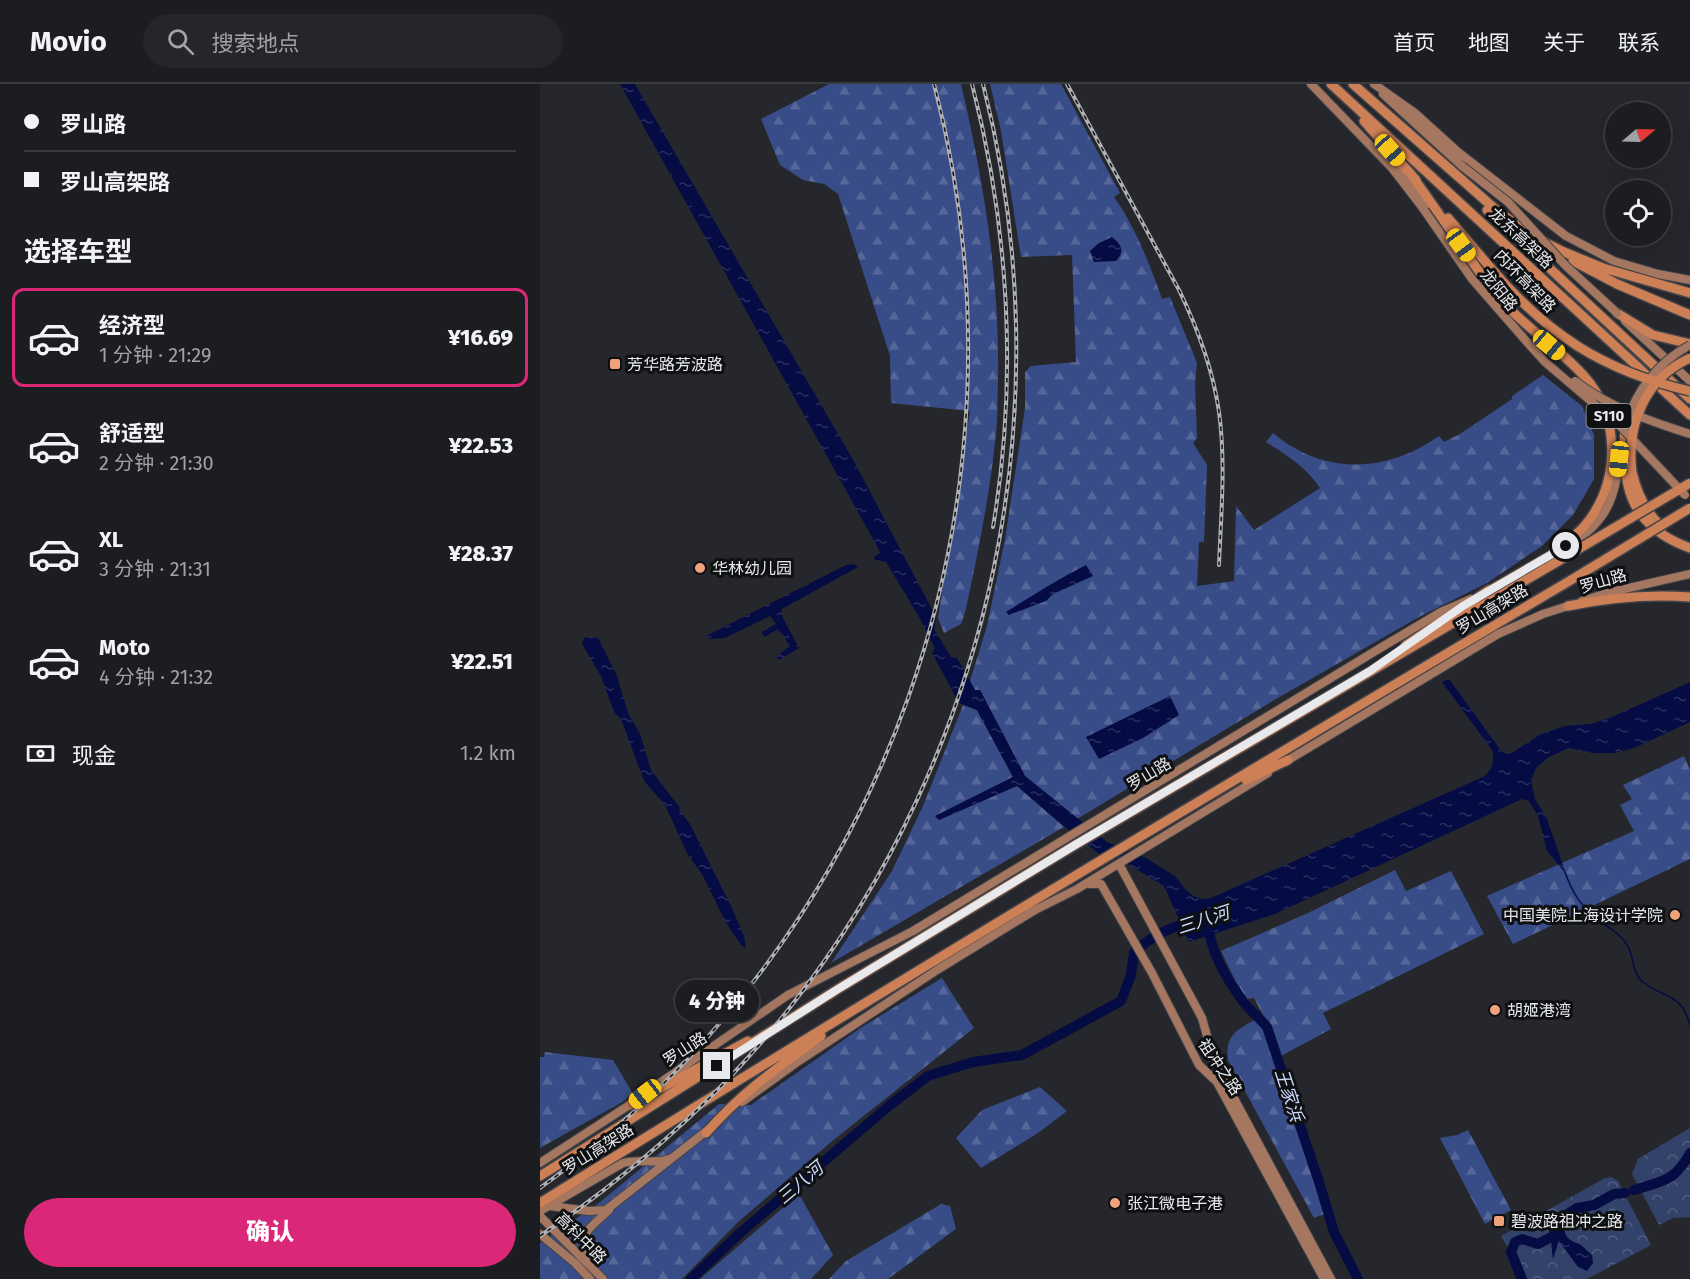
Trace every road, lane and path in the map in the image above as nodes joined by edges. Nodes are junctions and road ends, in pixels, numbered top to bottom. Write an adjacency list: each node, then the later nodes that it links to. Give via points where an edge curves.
1 (1311, 84): 6 (main road, via 1397,166); 10 (main road, 龙阳路 / S110, via 1386,162)
2 (1330, 84): 6 (highway, via 1413,177); 19 (highway, 龙东高架路)
3 (1353, 84): 5 (highway, 内环高架路)
4 (1373, 84): 8 (main road, via 1415,113 1458,152 1566,236 1614,261); 11 (main road, bridge, via 1462,166 1508,202 1565,265)
5 (1413, 140): 7 (highway, 内环高架路); 18 (highway, 龙东高架路)
6 (1444, 221): 10 (highway); 17 (highway, 内环高架路, bridge, via 1524,306 1556,333 1612,366)
7 (1515, 225): 9 (highway, 内环高架路, via 1545,243 1603,268); 12 (highway, via 1583,267)
8 (1690, 280)
9 (1690, 293)
10 (1494, 298): 13 (main road, 龙阳路 / S110); 28 (highway, bridge, via 1586,378 1609,424 1612,442 1606,488 1588,522)
11 (1617, 313): 14 (highway, via 1653,335); 16 (main road)
12 (1690, 315)
13 (1527, 342): 21 (main road, bridge, via 1577,383 1608,402); 24 (main road, 龙阳路 / S110, bridge, via 1620,426)
14 (1690, 344): 20 (main road, bridge, via 1654,373 1635,399)
15 (1690, 358): 26 (highway, bridge, via 1656,384 1644,401 1632,435 1632,472 1641,498 1656,521)
16 (1690, 381)
17 (1690, 391)
18 (1690, 399)
19 (1690, 415)
20 (1624, 426): 22 (highway, bridge)
21 (1690, 434)
22 (1622, 439): 27 (highway, via 1624,473 1638,509 1660,532); 28 (main road, 罗山路, via 1617,480 1607,509 1588,532)
23 (1690, 483): 28 (highway, 罗山高架路, bridge)
24 (1688, 498)
25 (1690, 508): 35 (highway, 罗山高架路, bridge)
26 (1690, 544)
27 (1690, 548)
28 (1556, 557): 30 (main road, 罗山路); 33 (highway, 罗山高架路)
29 (1690, 574): 32 (main road, 罗山路)
30 (1489, 590): 33 (highway); 36 (main road, 罗山路, via 1441,612)
31 (1690, 597): 32 (highway, via 1639,597)
32 (1568, 606): 34 (main road, 罗山路, via 1498,634)
33 (1370, 671): 36 (highway, 罗山高架路)
34 (1288, 760): 35 (highway); 38 (main road, 罗山路)
35 (1167, 821): 41 (highway, 罗山高架路)
36 (1094, 828): 37 (highway, 罗山高架路)
37 (1071, 842): 40 (highway, 罗山高架路); 42 (main road, 罗山路, via 913,931 788,995)
38 (1119, 864): 39 (main road, 罗山路); 57 (main road, 祖冲之路, via 1202,1018 1214,1061)
39 (1085, 885): 43 (main road, 罗山路, via 1035,910 901,993 766,1084); 56 (main road, 祖冲之路, via 1101,884 1199,1065 1217,1082)
40 (838, 989): 42 (highway); 46 (highway, 罗山高架路)
41 (851, 1012): 43 (highway, via 759,1081); 48 (highway, 罗山高架路)
42 (630, 1105): 45 (main road, 罗山路)
43 (706, 1133): 44 (main road, 罗山路)
44 (673, 1158): 47 (main road, 罗山路); 49 (main road, via 623,1162)
45 (540, 1163)
46 (540, 1176)
47 (618, 1202): 49 (main road, 罗山路, via 600,1211); 53 (main road, via 582,1238)
48 (540, 1203)
49 (550, 1206): 50 (main road)
50 (540, 1211)
51 (540, 1216): 53 (main road, 高科中路)
52 (540, 1234): 54 (main road, 高科中路)
53 (588, 1263): 55 (main road, 高科中路)
54 (590, 1279)
55 (603, 1279)
56 (1324, 1279)
57 (1331, 1279)

